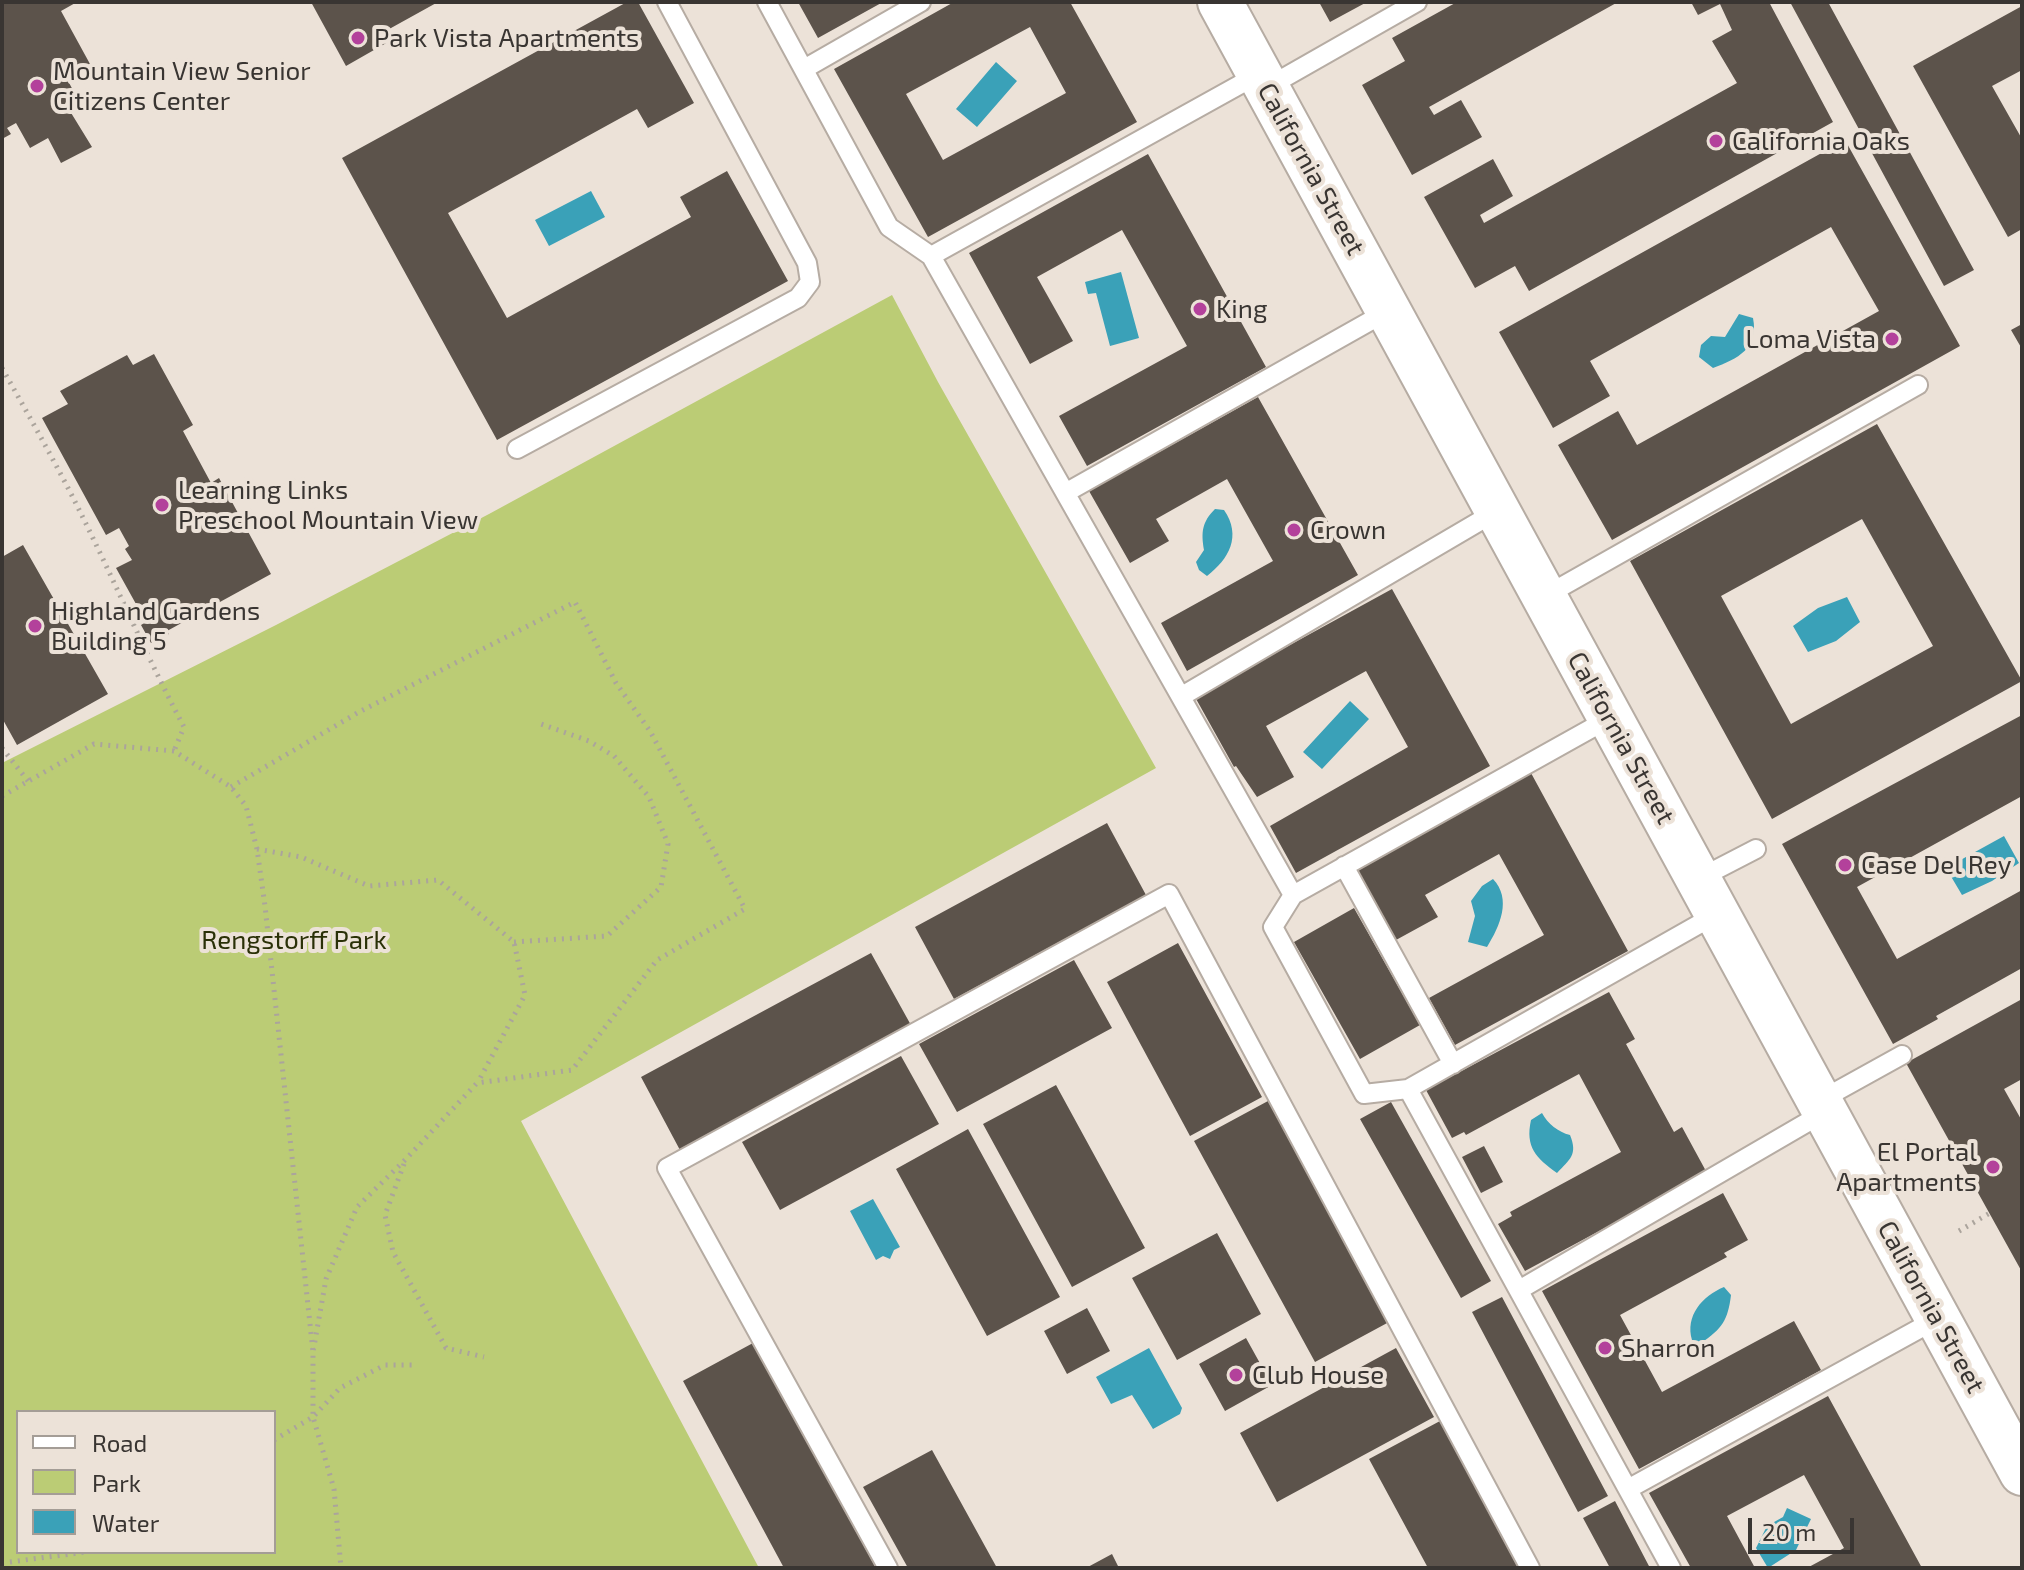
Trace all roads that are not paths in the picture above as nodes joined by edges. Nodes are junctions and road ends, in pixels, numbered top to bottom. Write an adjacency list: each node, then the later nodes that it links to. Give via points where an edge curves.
1 (667, 2): 11 (lane, via 807,263 810,282 798,298)
2 (767, 2): 6 (lane)
3 (921, 2): 6 (lane)
4 (1220, 2): 7 (main road, California Street)
5 (1417, 2): 7 (lane)
6 (804, 69): 8 (lane, via 889,227)
7 (1263, 81): 8 (lane); 9 (main road, California Street)
8 (931, 256): 12 (lane)
9 (1388, 311): 12 (lane); 13 (main road, California Street)
10 (1918, 385): 14 (lane)
11 (517, 449)
12 (1067, 492): 15 (lane)
13 (1497, 511): 14 (main road, California Street); 15 (lane)
14 (1544, 597): 16 (main road, California Street)
15 (1182, 696): 19 (lane)
16 (1610, 718): 18 (lane); 20 (main road, California Street)
17 (1756, 849): 20 (lane)
18 (1344, 866): 19 (lane); 22 (lane)
19 (1293, 895): 23 (lane, via 1273,927 1364,1094)
20 (1707, 897): 22 (lane); 24 (main road, California Street)
21 (1902, 1055): 24 (lane)
22 (1453, 1064): 23 (lane)
23 (1408, 1089): 25 (lane)
24 (1822, 1107): 25 (lane); 26 (main road, California Street)
25 (1519, 1290): 28 (lane)
26 (1937, 1319): 27 (main road, California Street); 28 (lane)
27 (2022, 1473)
28 (1628, 1489): 31 (lane)
29 (888, 1568): 30 (lane, via 667,1168 1169,894)
30 (1530, 1568)
31 (1671, 1568)

